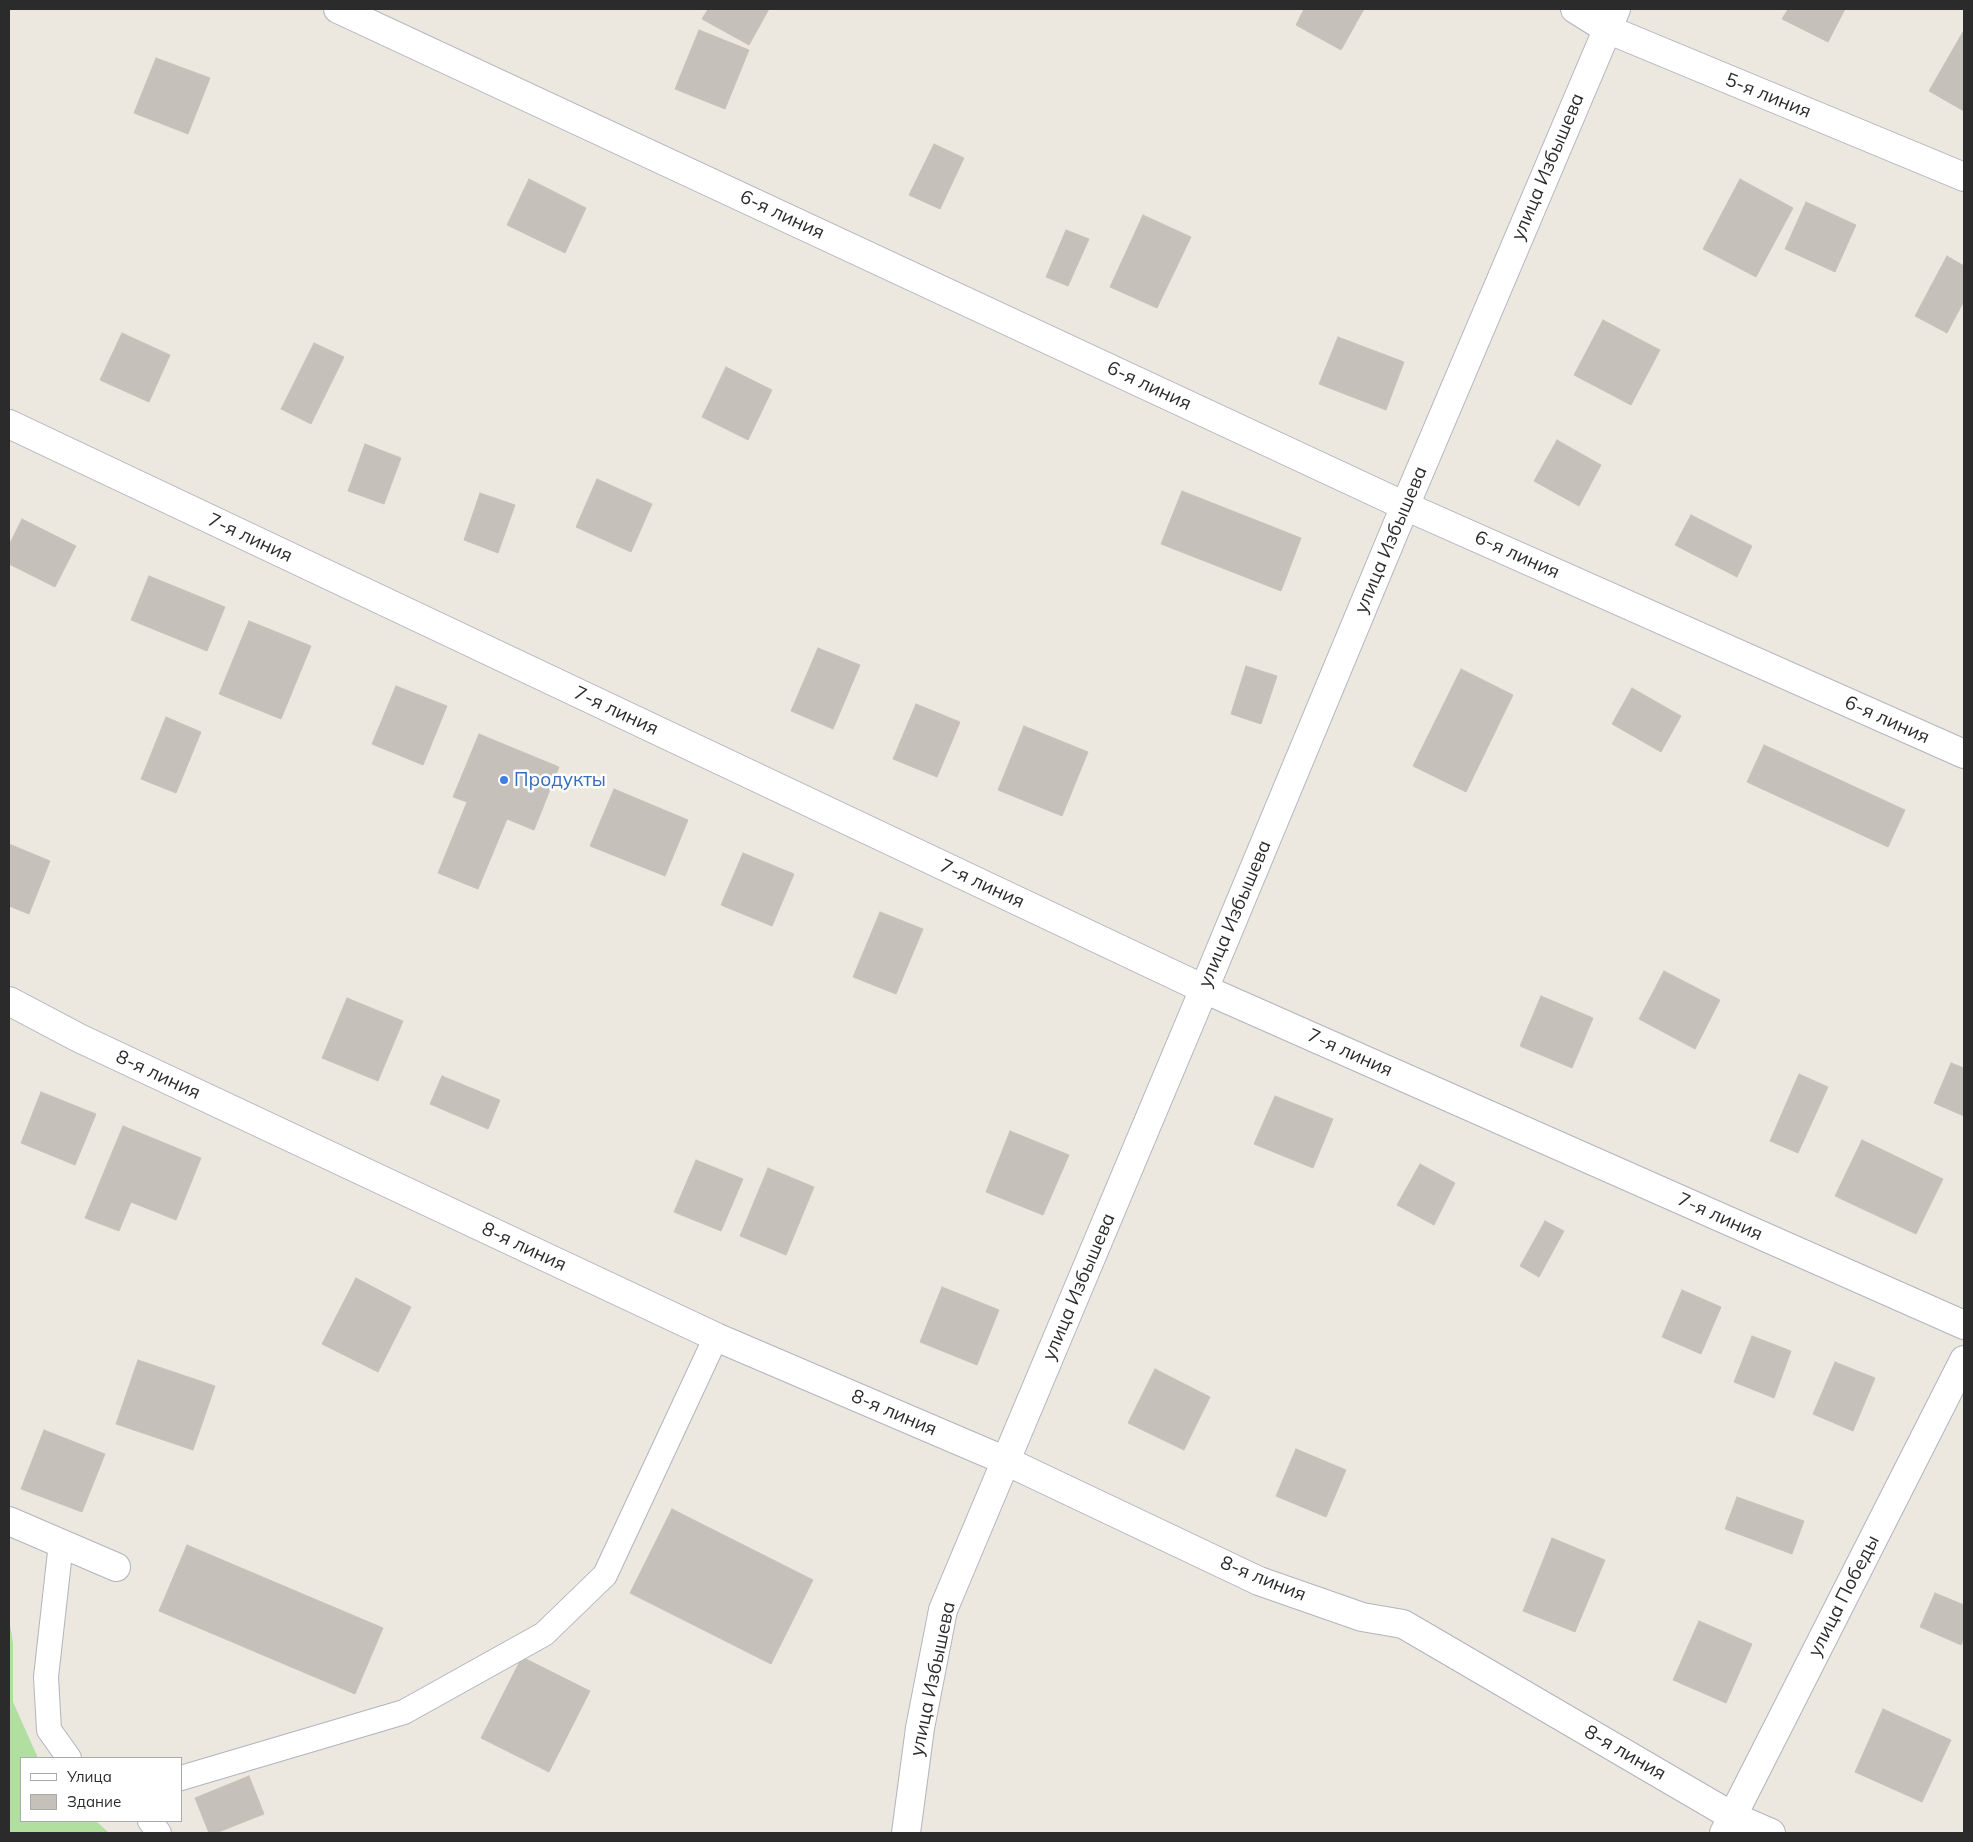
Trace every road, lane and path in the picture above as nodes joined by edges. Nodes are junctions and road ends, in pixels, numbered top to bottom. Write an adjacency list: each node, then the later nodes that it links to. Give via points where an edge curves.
1 (338, 9): 6 (street, 6-я линия)
2 (1576, 9): 3 (street, 5-я линия)
3 (1611, 19): 4 (street, 5-я линия); 6 (street, улица Избышева)
4 (1964, 177)
5 (9, 424): 8 (street, 7-я линия)
6 (1405, 506): 7 (street, 6-я линия); 8 (street, улица Избышева)
7 (1964, 754)
8 (1204, 989): 10 (street, 7-я линия); 13 (street, улица Избышева)
9 (9, 1001): 11 (street, 8-я линия, via 79,1038)
10 (1964, 1325)
11 (716, 1337): 13 (street, 8-я линия); 18 (lane, via 605,1575 544,1634 404,1712)
12 (1964, 1360): 20 (street, улица Победы)
13 (1006, 1461): 20 (street, 8-я линия, via 1259,1581 1362,1617 1403,1624); 22 (street, улица Избышева, via 943,1610 920,1728)
14 (9, 1521): 15 (street)
15 (61, 1544): 16 (street); 17 (lane, via 46,1677 49,1730)
16 (116, 1567)
17 (68, 1757)
18 (182, 1778)
19 (151, 1822): 21 (lane)
20 (1728, 1825): 23 (street, 8-я линия)
21 (159, 1833)
22 (906, 1833)
23 (1771, 1833)

